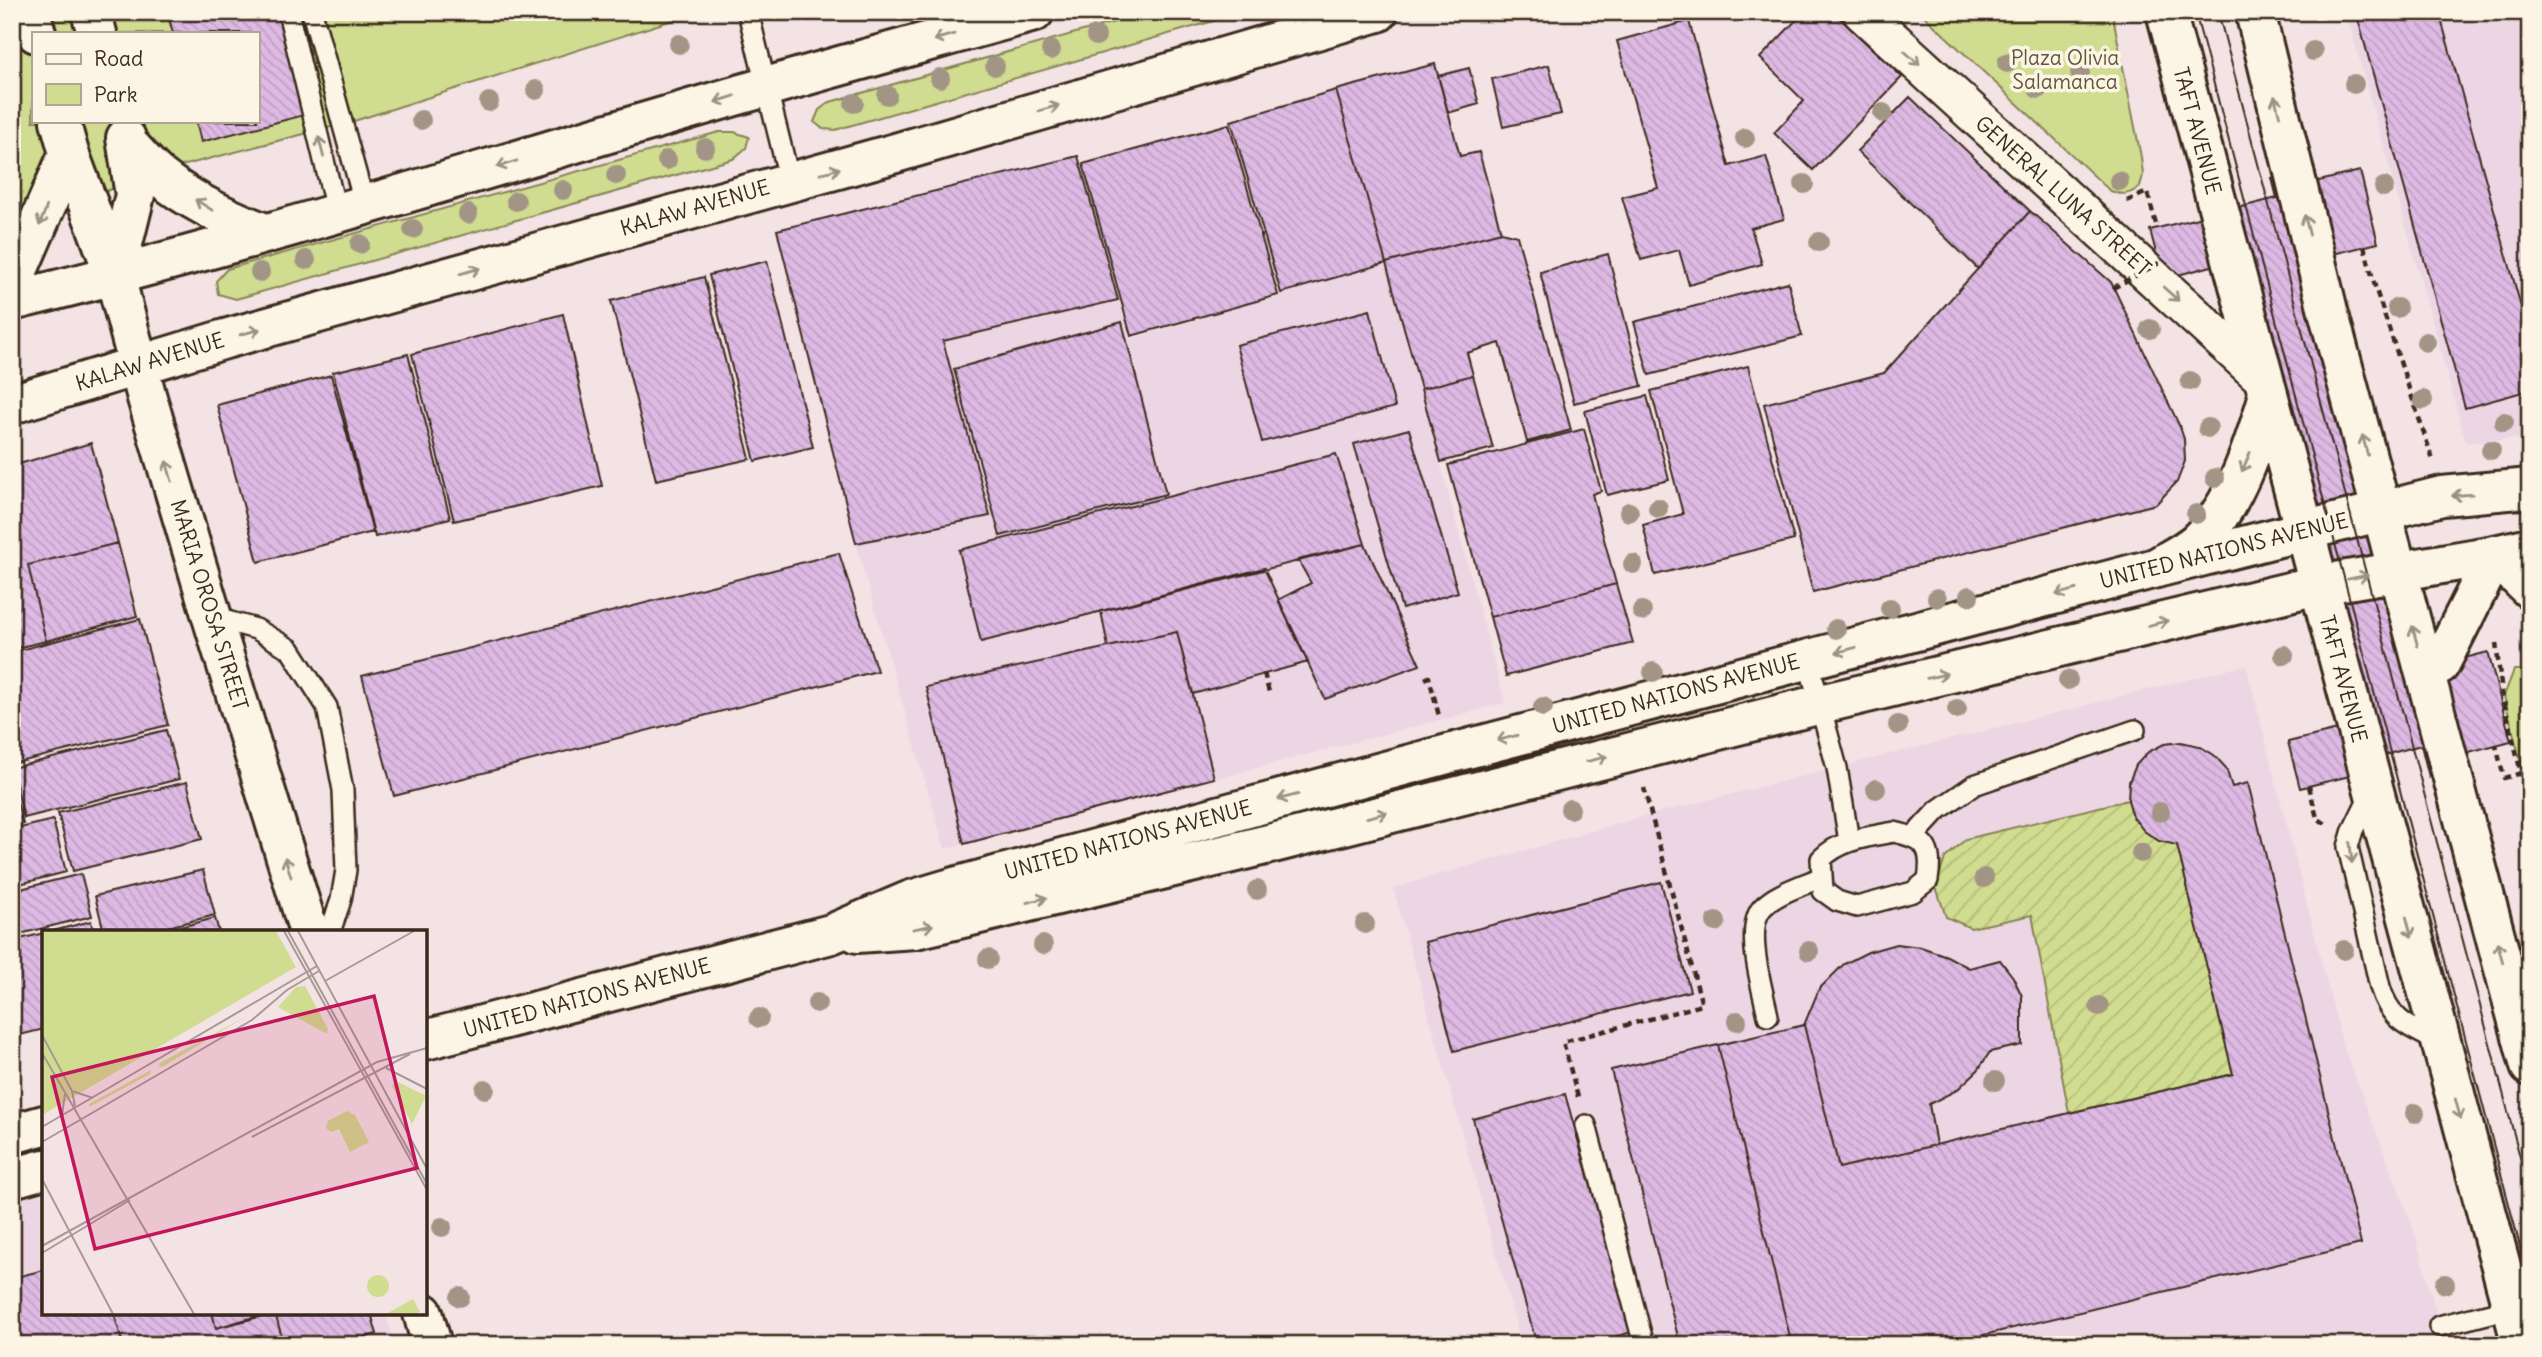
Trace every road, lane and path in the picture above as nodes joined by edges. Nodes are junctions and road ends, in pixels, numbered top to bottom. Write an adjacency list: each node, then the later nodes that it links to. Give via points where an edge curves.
1 (30, 12): 11 (main road)
2 (91, 12): 12 (main road)
3 (288, 12): 18 (lane, one-way to 3)
4 (312, 12): 18 (lane)
5 (748, 12): 13 (lane)
6 (1034, 12): 13 (main road, one-way to 13)
7 (1378, 12): 16 (main road, KALAW AVENUE, one-way to 7)
8 (1862, 12): 28 (street, GENERAL LUNA STREET, one-way to 28)
9 (2166, 12): 28 (main road, TAFT AVENUE)
10 (2255, 12): 32 (main road, one-way to 10)
11 (36, 32)
12 (97, 32)
13 (766, 87): 16 (lane); 18 (main road, one-way to 18)
14 (125, 132): 20 (main road, one-way to 14, via 233,221 158,176); 23 (main road, MARIA OROSA STREET, via 135,195)
15 (65, 137): 23 (main road, MARIA OROSA STREET); 24 (main road, one-way to 24)
16 (790, 182): 27 (main road, KALAW AVENUE, one-way to 16)
17 (2147, 192): 19 (path)
18 (351, 210): 20 (main road)
19 (2157, 228)
20 (265, 233): 23 (main road)
21 (2364, 246): 30 (path)
22 (2159, 263): 25 (path, bridge)
23 (115, 276): 26 (main road); 27 (main road, MARIA OROSA STREET)
24 (12, 284)
25 (2113, 288)
26 (12, 301)
27 (138, 365): 29 (main road, KALAW AVENUE); 39 (main road, MARIA OROSA STREET, one-way to 27)
28 (2266, 389): 33 (main road, TAFT AVENUE); 35 (main road, one-way to 35, via 2256,437 2214,524 2194,544)
29 (12, 404)
30 (2433, 461)
31 (2530, 488): 32 (main road, UNITED NATIONS AVENUE, one-way to 32, via 2442,496)
32 (2383, 511): 33 (main road, UNITED NATIONS AVENUE); 36 (main road)
33 (2305, 531): 35 (main road, UNITED NATIONS AVENUE); 37 (main road, TAFT AVENUE)
34 (2512, 551): 36 (main road, UNITED NATIONS AVENUE); 38 (main road); 42 (main road)
35 (2156, 568): 41 (main road, UNITED NATIONS AVENUE, one-way to 41)
36 (2398, 570): 37 (main road, UNITED NATIONS AVENUE, one-way to 36); 59 (main road, one-way to 36)
37 (2318, 585): 45 (main road, UNITED NATIONS AVENUE, one-way to 37); 63 (main road, TAFT AVENUE, one-way to 63, via 2441,1043)
38 (2530, 589)
39 (212, 617): 55 (main road, MARIA OROSA STREET, one-way to 39); 56 (lane, via 256,629 290,649 327,707 343,790 346,870)
40 (2495, 633): 47 (path, via 2502,693 2521,773 2504,778)
41 (1808, 660): 45 (lane); 54 (main road, UNITED NATIONS AVENUE, one-way to 54, via 1448,754)
42 (2441, 664)
43 (1264, 674): 44 (path)
44 (1270, 696)
45 (1821, 704): 52 (lane, via 1838,768); 54 (main road, UNITED NATIONS AVENUE, one-way to 45, via 1273,843)
46 (2135, 730): 51 (lane, via 1974,785 1938,810)
47 (2496, 745)
48 (2309, 786): 50 (path)
49 (1651, 814): 60 (path, via 1702,1005 1563,1042)
50 (2317, 818)
51 (1914, 836): 52 (lane, via 1895,832); 53 (lane, via 1926,845 1931,860 1928,880 1913,892 1857,906 1823,891)
52 (1849, 841): 53 (lane, via 1821,859)
53 (1821, 877): 57 (lane, via 1772,900 1760,911 1753,945)
54 (964, 901): 58 (main road, UNITED NATIONS AVENUE, via 915,929 831,934)
55 (308, 930)
56 (331, 930)
57 (1768, 1016)
58 (427, 1039)
59 (2530, 1066)
60 (1586, 1125): 67 (lane)
61 (42, 1170): 62 (main road)
62 (12, 1178)
63 (2521, 1305): 65 (lane); 68 (main road, TAFT AVENUE)
64 (424, 1315): 66 (main road)
65 (2439, 1326)
66 (432, 1345)
67 (1644, 1345)
68 (2522, 1345)

